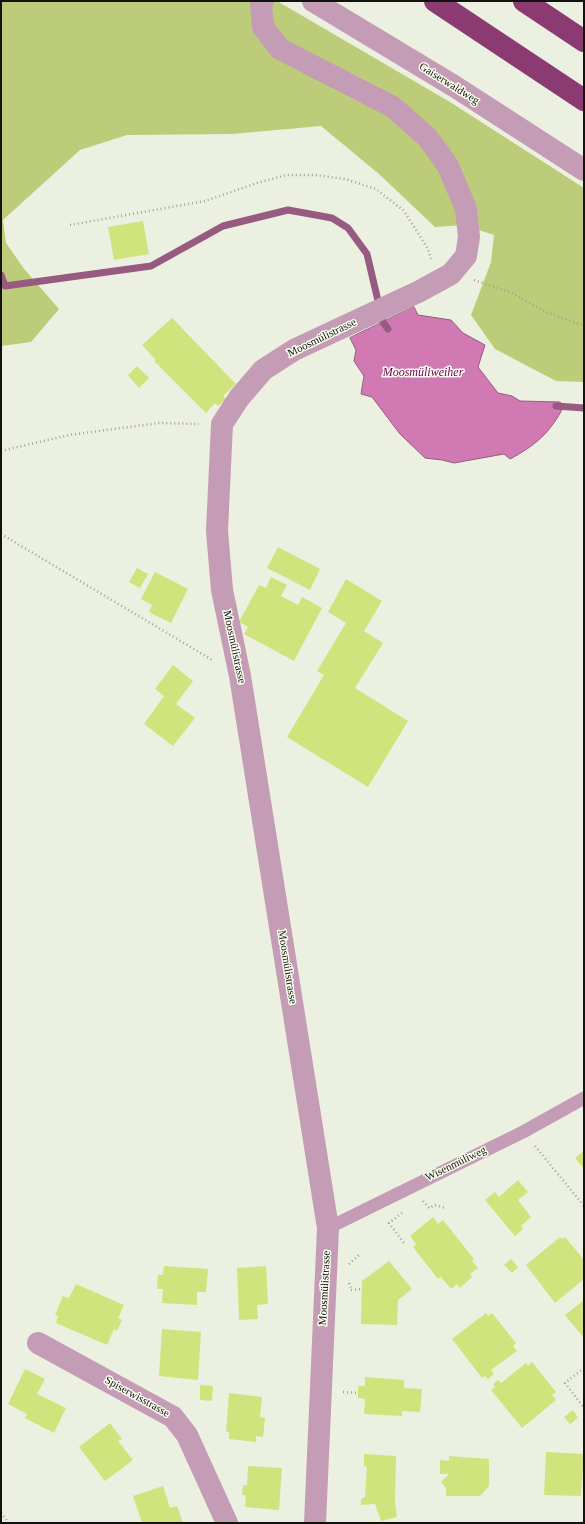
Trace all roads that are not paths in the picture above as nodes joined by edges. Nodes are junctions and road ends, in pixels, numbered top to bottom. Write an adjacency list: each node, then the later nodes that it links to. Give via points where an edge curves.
1 (263, 1): 9 (street, Moosmülistrasse, via 263,27 280,49 393,107 432,144 448,166 466,209 469,237 466,256 436,282 294,350 263,370 239,398 222,424 217,531 222,590 240,676)
2 (313, 1): 7 (street, Gaiserwaldweg, via 460,90)
3 (435, 1): 6 (highway)
4 (524, 1): 5 (highway)
5 (584, 41)
6 (584, 100)
7 (584, 170)
8 (584, 1098): 9 (lane, Wisenmüliweg, via 523,1132)
9 (328, 1228): 12 (street, Moosmülistrasse)
10 (38, 1343): 11 (street, Spiserwisstrasse, via 173,1417 187,1435)
11 (227, 1523)
12 (314, 1523)

